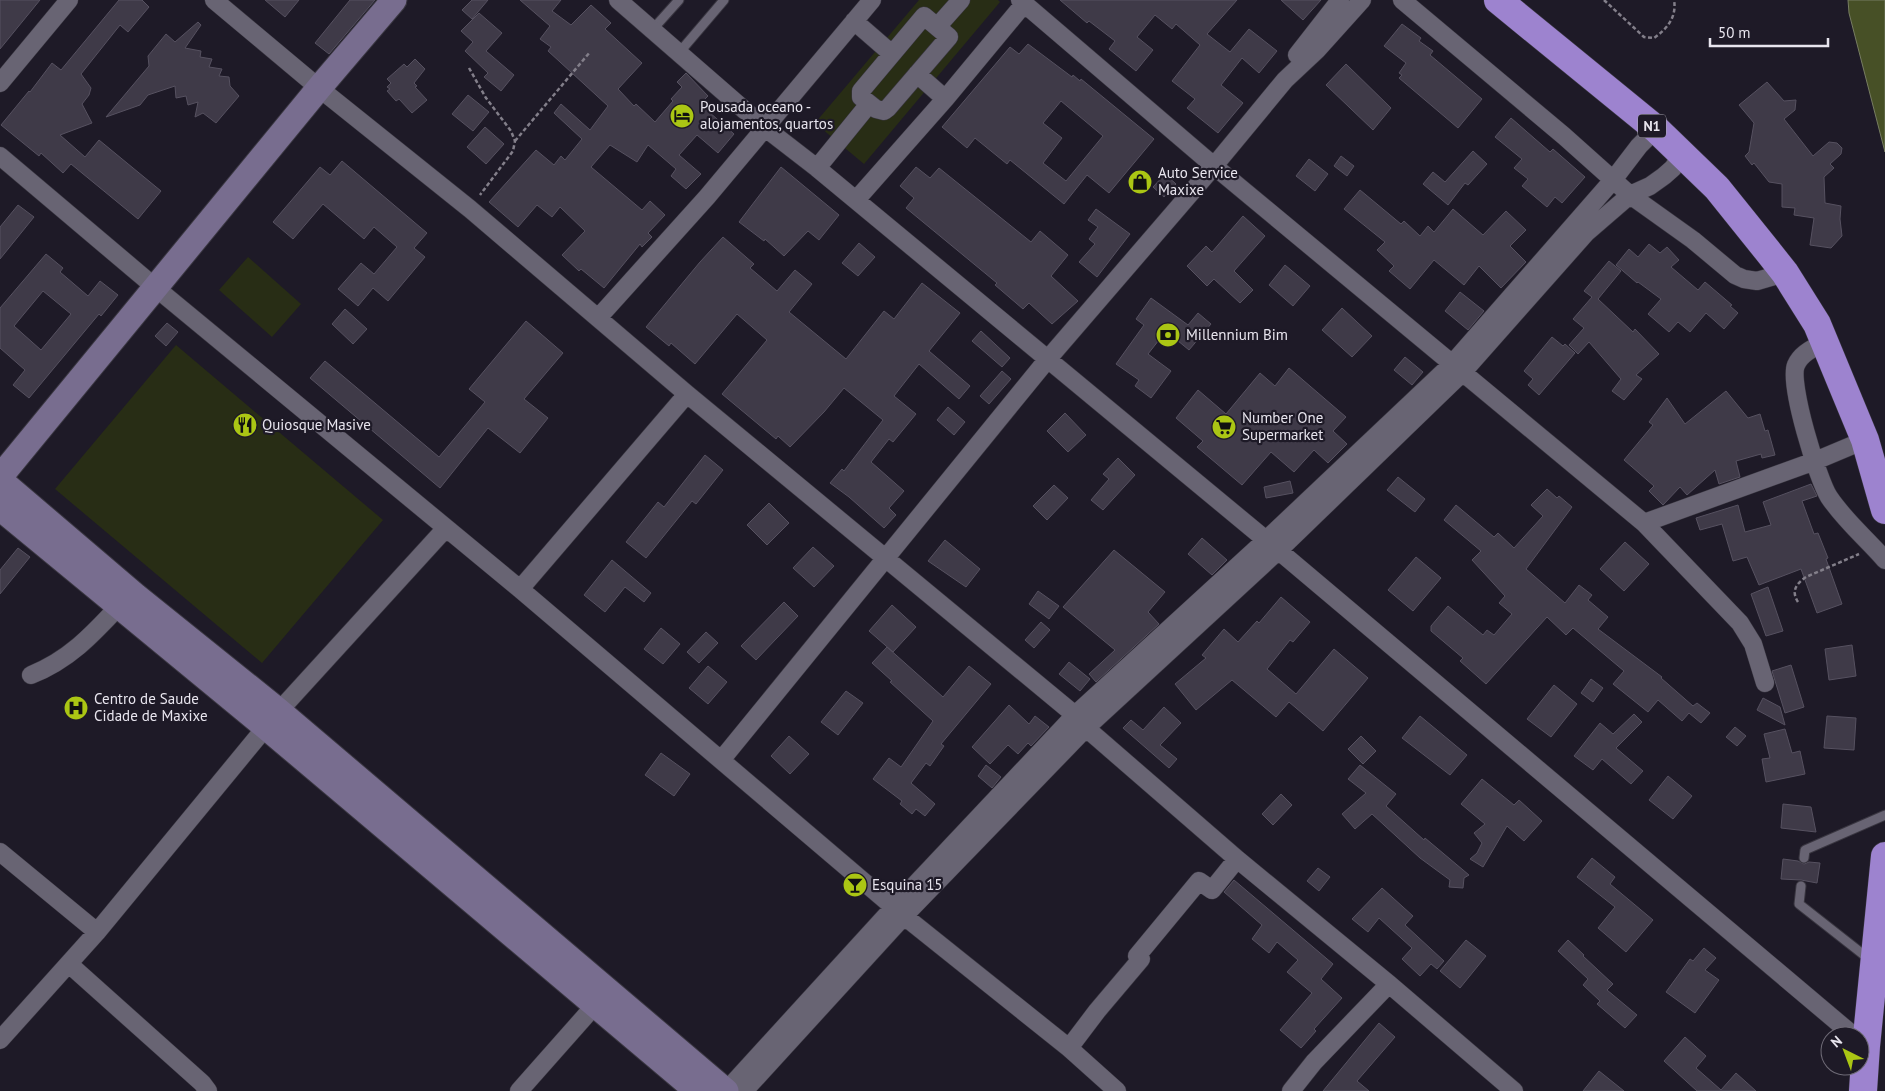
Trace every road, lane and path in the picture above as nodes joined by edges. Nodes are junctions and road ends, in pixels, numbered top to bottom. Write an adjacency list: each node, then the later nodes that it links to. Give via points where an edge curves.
1 (69, 0): 25 (street)
2 (214, 0): 26 (street)
3 (394, 0): 26 (street)
4 (618, 0): 18 (street)
5 (678, 0): 18 (lane)
6 (724, 0): 20 (lane)
7 (872, 0): 16 (street)
8 (962, 0): 17 (street)
9 (1340, 0): 24 (street, via 1294,59)
10 (1362, 0): 24 (street)
11 (1402, 0): 36 (street)
12 (1498, 0): 30 (highway, N1)
13 (1604, 0): 14 (path, via 1644,37 1654,38 1672,21)
14 (1674, 0)
15 (1022, 2): 27 (street); 34 (street)
16 (854, 21): 21 (street); 29 (street)
17 (938, 27): 21 (street, via 924,16); 23 (street, via 949,37)
18 (653, 29): 20 (street)
19 (590, 52): 31 (path)
20 (678, 54): 29 (street)
21 (892, 54): 28 (street, via 860,93)
22 (469, 68): 31 (path)
23 (917, 74): 27 (street); 28 (street, via 884,111)
24 (1285, 80): 34 (street)
25 (0, 82)
26 (318, 88): 39 (street); 41 (street)
27 (944, 97): 38 (street)
28 (869, 104): 35 (street)
29 (764, 127): 35 (street); 42 (street, via 707,197)
30 (1656, 129): 32 (highway, N1); 36 (street)
31 (515, 141): 39 (path, via 513,151)
32 (1682, 154): 37 (street, via 1674,168 1664,176); 40 (highway, N1, via 1717,188)
33 (0, 156): 41 (street)
34 (1214, 166): 44 (street); 45 (street)
35 (817, 168): 38 (street)
36 (1613, 180): 37 (street); 45 (street)
37 (1630, 195): 40 (street, via 1693,240 1734,275 1757,281); 45 (street, via 1586,233)
38 (856, 200): 44 (street)
39 (470, 209): 42 (street)
40 (1785, 273): 43 (highway, N1)
41 (156, 288): 49 (street); 53 (street)
42 (598, 318): 46 (street)
43 (1825, 343): 47 (highway, N1); 48 (street, via 1804,353 1793,374)
44 (1047, 360): 54 (street); 56 (street)
45 (1457, 369): 52 (street); 54 (street)
46 (687, 394): 56 (street); 57 (street)
47 (1865, 440): 48 (street); 51 (highway, N1)
48 (1815, 461): 52 (street); 55 (street, via 1828,495 1842,516)
49 (0, 478): 62 (street)
50 (0, 508): 59 (street)
51 (1885, 510)
52 (1644, 524): 61 (street, via 1740,623 1753,644)
53 (446, 528): 57 (street); 62 (street)
54 (1272, 545): 63 (street); 77 (street)
55 (1880, 554): 58 (path, via 1806,577 1795,588)
56 (884, 558): 63 (street); 64 (street)
57 (520, 589): 64 (street)
58 (1798, 602)
59 (120, 605): 60 (street, via 71,653 51,667); 62 (street)
60 (31, 675)
61 (1765, 683)
62 (273, 720): 72 (street); 76 (street, via 346,796); 85 (street)
63 (1081, 721): 69 (street); 71 (street)
64 (722, 759): 71 (street)
65 (1885, 815): 68 (lane, via 1805,850)
66 (0, 852): 72 (street)
67 (1885, 856): 73 (highway)
68 (1804, 858)
69 (1237, 859): 75 (street); 80 (street, via 1212,890 1199,881 1137,956 1141,959)
70 (1801, 886): 73 (lane, via 1799,904)
71 (899, 911): 80 (street); 85 (street); 86 (street)
72 (97, 932): 74 (street)
73 (1874, 963): 78 (highway)
74 (69, 964): 79 (street); 82 (street)
75 (1389, 984): 88 (street, via 1314,1062); 89 (street)
76 (596, 1004): 83 (street); 84 (street)
77 (1842, 1026)
78 (1863, 1026)
79 (0, 1040)
80 (1069, 1048): 87 (street)
81 (1863, 1076): 90 (highway)
82 (208, 1091)
83 (519, 1091)
84 (697, 1091)
85 (726, 1091)
86 (744, 1091)
87 (1117, 1091)
88 (1291, 1091)
89 (1514, 1091)
90 (1864, 1091)

